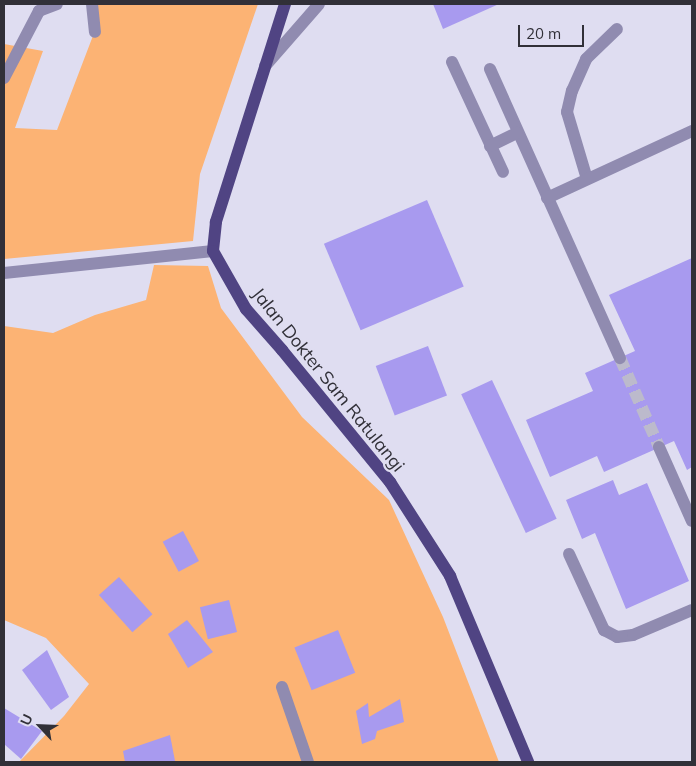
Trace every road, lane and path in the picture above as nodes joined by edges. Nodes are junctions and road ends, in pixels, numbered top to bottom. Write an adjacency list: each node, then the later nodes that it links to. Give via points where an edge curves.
1 (57, 4): 10 (street, via 39,11)
2 (92, 4): 6 (street)
3 (285, 4): 8 (main road)
4 (319, 4): 8 (street)
5 (617, 29): 15 (street, via 586,59 567,112)
6 (95, 32)
7 (452, 62): 13 (street)
8 (265, 66): 17 (main road, via 216,222)
9 (490, 69): 12 (street)
10 (4, 78)
11 (692, 131): 15 (street)
12 (517, 133): 13 (street); 16 (street)
13 (490, 146): 14 (street)
14 (503, 172)
15 (587, 179): 16 (street)
16 (546, 198): 19 (street)
17 (212, 251): 18 (street); 26 (main road, Jalan Dokter Sam Ratulangi, via 246,309 390,482 450,576)
18 (4, 273)
19 (620, 358)
20 (659, 447): 21 (street)
21 (692, 521)
22 (569, 554): 23 (street, via 604,630 617,637 633,635)
23 (692, 610)
24 (282, 687): 25 (street)
25 (308, 762)
26 (528, 762)

